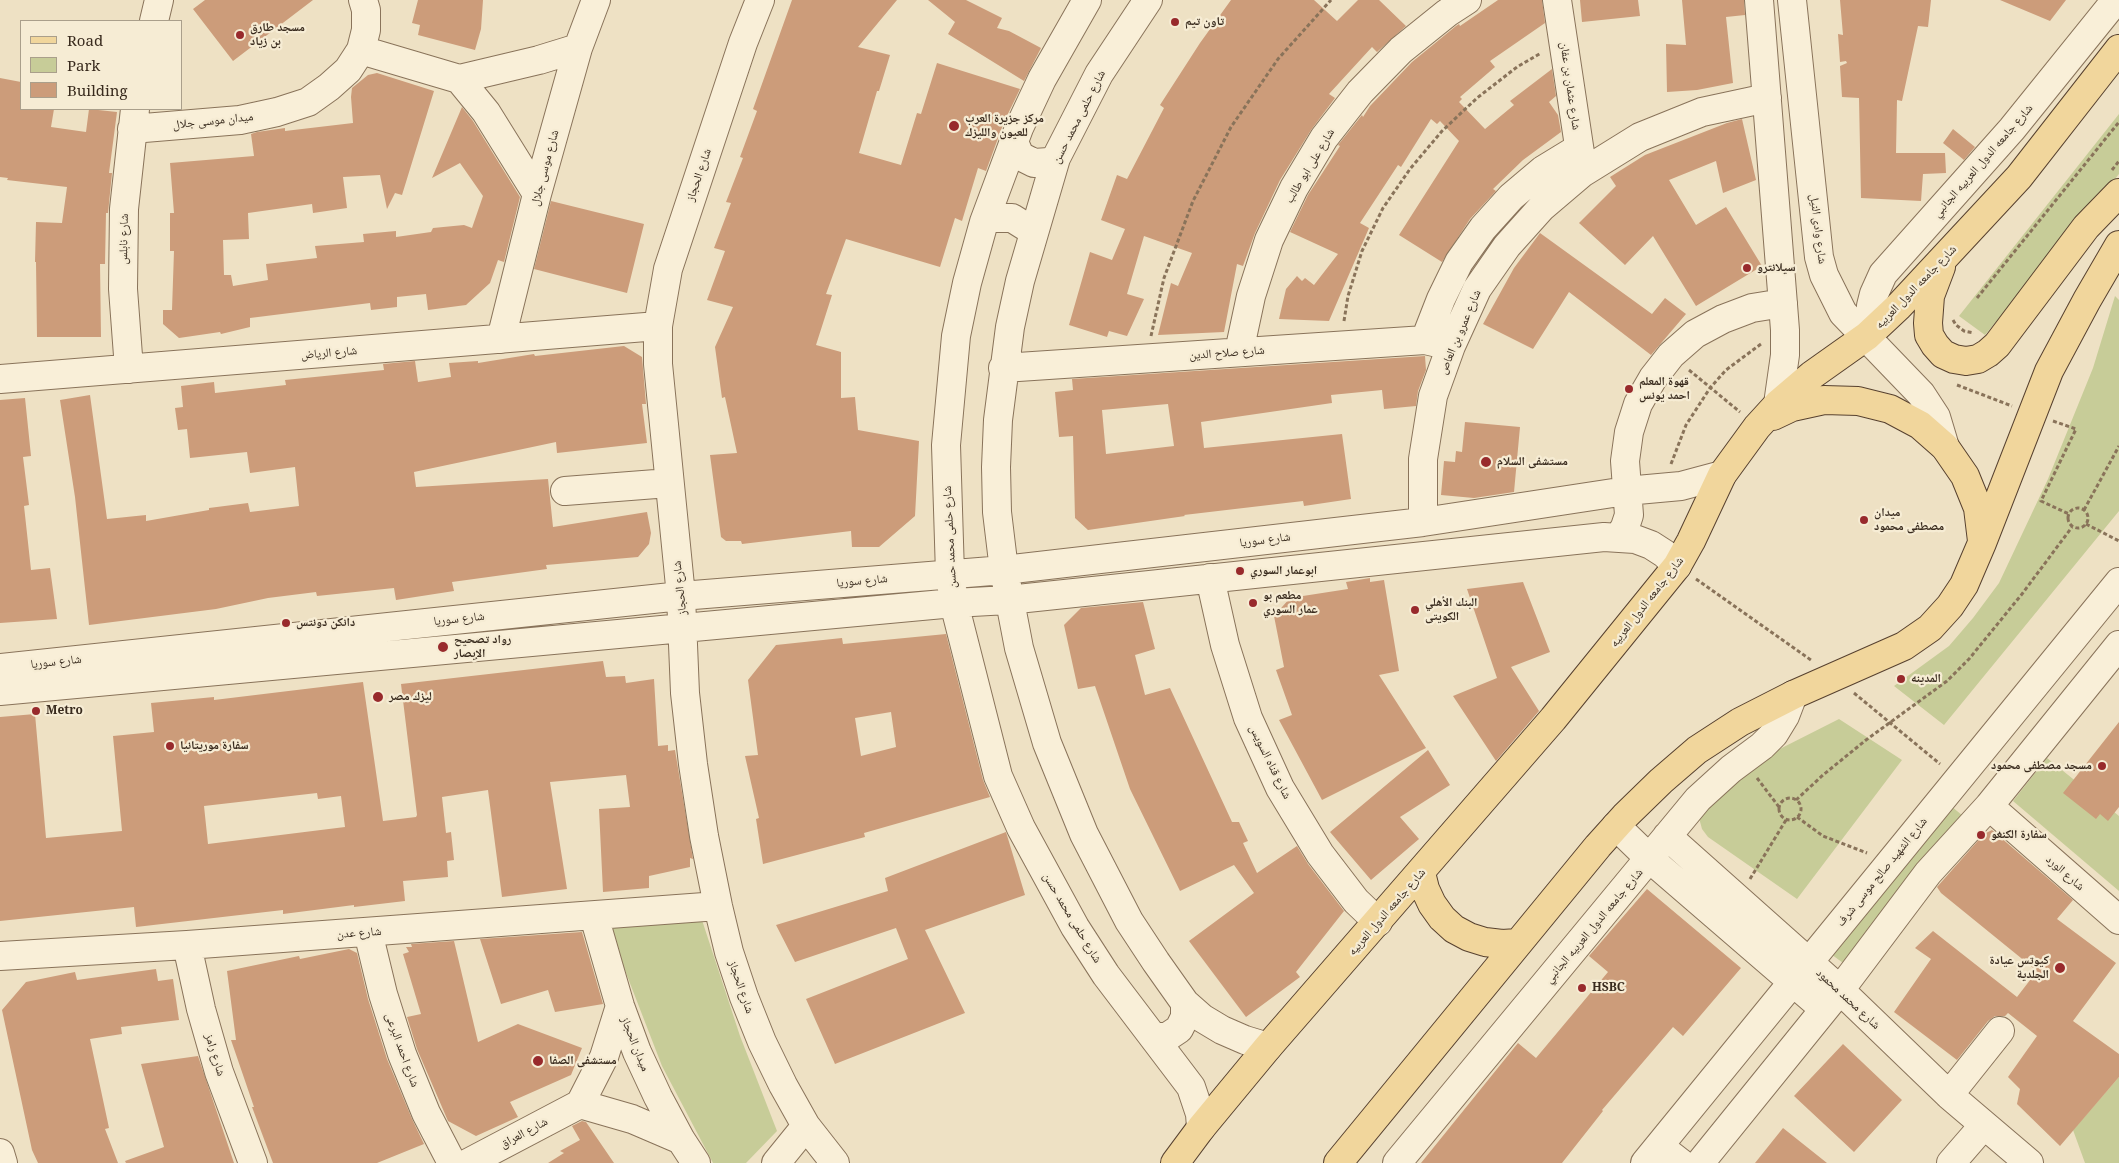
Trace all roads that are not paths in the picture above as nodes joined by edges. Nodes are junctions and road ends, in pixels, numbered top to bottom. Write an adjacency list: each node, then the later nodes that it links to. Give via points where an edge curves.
1 (159, 0): 12 (street)
2 (363, 0): 15 (street, ميدان موسى جلال, via 366,30)
3 (596, 0): 13 (street, شارع موسى جلال)
4 (760, 0): 31 (street, شارع الحجاز, via 668,269)
5 (1087, 0): 19 (street, شارع حلمى محمد حسن, via 1042,79)
6 (1148, 0): 20 (street, شارع حلمى محمد حسن, via 1099,74)
7 (1467, 0): 36 (street, شارع على ابو طالب, via 1401,50 1360,92 1324,138 1294,188 1269,240 1251,296)
8 (1557, 0): 21 (street, شارع عثمان بن عفان)
9 (1759, 0): 17 (street)
10 (1792, 0): 27 (street, شارع وادى النيل)
11 (2116, 0): 32 (street, شارع جامعه الدول العربيه الجانبي, via 2012,129 1883,274 1871,306)
12 (154, 20)
13 (578, 48): 16 (street); 23 (street, شارع موسى جلال)
14 (2119, 49): 26 (main road, شارع جامعه الدول العربيه, via 2019,178)
15 (361, 50): 16 (street); 18 (street, ميدان موسى جلال, via 348,70 329,87 308,102 278,112 240,120)
16 (459, 79): 23 (street, via 486,112)
17 (1767, 98): 21 (street, شارع عمرو بن العاص, via 1702,112); 29 (street)
18 (134, 119): 38 (street, شارع نابلس, via 124,209 123,289)
19 (1014, 142): 20 (street, via 1020,156 1034,163); 24 (street, شارع حلمى محمد حسن)
20 (1056, 158): 25 (street, شارع حلمى محمد حسن)
21 (1581, 160): 34 (street, via 1543,170 1511,197 1483,228 1459,262 1440,299); 35 (street, شارع عمرو بن العاص, via 1507,246 1477,289)
22 (2113, 185): 26 (main road, via 2086,227 1997,344 1978,359 1966,361 1943,354 1929,335 1930,296 1940,269)
23 (537, 194): 33 (street, شارع موسى جلال)
24 (984, 222): 25 (street, via 1012,218); 51 (street, شارع حلمى محمد حسن, via 956,336 950,388 946,446)
25 (1033, 235): 37 (street, شارع حلمى محمد حسن, via 1016,299)
26 (1952, 251): 32 (main road, شارع جامعه الدول العربيه)
27 (1819, 257): 29 (street, via 1806,267); 32 (street, شارع وادى النيل, via 1824,276 1840,306)
28 (2115, 260): 48 (main road, via 2049,370)
29 (1781, 268): 30 (street)
30 (1783, 303): 40 (street, via 1784,363); 45 (street, via 1752,308 1722,319 1695,334 1671,355 1638,404 1629,432 1625,461)
31 (658, 326): 33 (street, شارع الرياض); 43 (street, شارع الحجاز, via 658,364)
32 (1870, 333): 40 (main road, شارع جامعه الدول العربيه, via 1812,375); 41 (street, شارع وادى النيل, via 1921,394 1936,417)
33 (501, 339): 38 (street, شارع الرياض)
34 (1425, 340): 35 (street, شارع صلاح الدين); 36 (street, شارع صلاح الدين)
35 (1451, 346): 46 (street, شارع عمرو بن العاص, via 1434,396 1423,459)
36 (1239, 352): 37 (street, شارع صلاح الدين)
37 (1003, 368): 50 (street, شارع حلمى محمد حسن, via 996,467)
38 (129, 369): 39 (street, شارع الرياض)
39 (0, 379)
40 (1765, 417): 41 (main road, via 1824,400 1858,401 1890,409 1920,425); 42 (main road, شارع جامعه الدول العربيه)
41 (1945, 447): 48 (main road, via 1965,476 1978,508)
42 (1722, 475): 45 (street, شارع سوريا, via 1681,486); 49 (main road, شارع جامعه الدول العربيه)
43 (669, 483): 44 (street); 54 (street, شارع الحجاز)
44 (565, 491)
45 (1626, 491): 46 (street, شارع سوريا); 47 (street, via 1629,515)
46 (1424, 522): 50 (street, شارع سوريا)
47 (1618, 537): 49 (street, شارع سوريا, via 1651,545); 52 (street, شارع سوريا)
48 (1982, 543): 62 (main road, via 1964,585 1930,628 1904,646)
49 (1677, 566): 67 (main road, شارع جامعه الدول العربيه, via 1553,719)
50 (1004, 570): 51 (street, شارع سوريا); 55 (street, شارع حلمى محمد حسن)
51 (950, 574): 54 (street, شارع سوريا); 56 (street, شارع حلمى محمد حسن)
52 (1210, 578): 55 (street, شارع سوريا); 71 (street, شارع قناه السويس, via 1224,645 1248,718 1280,788 1320,854)
53 (2119, 582): 76 (street, شارع الشهيد صالح موسى شرف)
54 (681, 596): 57 (street, شارع الحجاز); 59 (street, شارع سوريا)
55 (1008, 600): 56 (street, شارع سوريا); 78 (street, شارع حلمى محمد حسن, via 1031,696 1080,825 1129,921)
56 (954, 603): 57 (street, شارع سوريا); 81 (street, شارع حلمى محمد حسن, via 998,776 1021,828 1106,975)
57 (684, 628): 59 (street, شارع سوريا); 68 (street, شارع الحجاز, via 685,693 693,764)
58 (2119, 645): 63 (street)
59 (152, 664): 60 (street, شارع سوريا); 61 (street, شارع سوريا)
60 (0, 668)
61 (0, 691)
62 (1793, 695): 64 (main road, via 1740,722 1697,750); 65 (street, شارع جامعه الدول العربيه الجانبي, via 1774,734 1730,768)
63 (1989, 806): 70 (street, شارع الورد); 77 (street, via 1928,873)
64 (1616, 826): 66 (street, شارع محمد محمود); 73 (main road)
65 (1667, 836): 66 (street, شارع جامعه الدول العربيه الجانبي); 76 (street, شارع محمد محمود, via 1738,899)
66 (1650, 859): 76 (street, شارع محمد محمود); 100 (street, شارع جامعه الدول العربيه الجانبي)
67 (1421, 873): 71 (main road, شارع جامعه الدول العربيه); 73 (main road, via 1424,889 1432,904 1454,929 1485,942)
68 (718, 906): 69 (street, شارع عدن); 86 (street, شارع الحجاز, via 729,952 751,1015)
69 (594, 916): 72 (street, شارع عدن); 79 (street, ميدان الحجاز)
70 (2119, 920)
71 (1378, 922): 82 (main road, شارع جامعه الدول العربيه)
72 (368, 932): 74 (street, شارع عدن); 93 (street, شارع احمد البرعى, via 402,1054 426,1113)
73 (1518, 943): 99 (main road)
74 (187, 945): 75 (street, شارع عدن); 92 (street, شارع رامز, via 219,1072)
75 (0, 956)
76 (1801, 972): 77 (street, شارع محمد محمود); 90 (street, شارع الشهيد صالح موسى شرف)
77 (1832, 1000): 83 (street, شارع محمد محمود); 102 (street)
78 (1184, 1003): 81 (street, via 1185,1017 1179,1030 1167,1037); 82 (street, شارع حلمى محمد حسن, via 1222,1030)
79 (620, 1006): 84 (street, via 604,1057); 88 (street, ميدان الحجاز, via 654,1088)
80 (2000, 1031): 83 (street)
81 (1152, 1037): 87 (street, شارع حلمى محمد حسن, via 1191,1088)
82 (1268, 1047): 87 (main road, شارع جامعه الدول العربيه)
83 (1949, 1095): 85 (street, شارع محمد محمود)
84 (580, 1104): 88 (street, via 632,1119); 94 (street, شارع العراق)
85 (1984, 1125): 103 (street); 104 (street, شارع محمد محمود)
86 (806, 1126): 96 (street); 97 (street, شارع الحجاز)
87 (1201, 1128): 98 (main road, شارع جامعه الدول العربيه)
88 (681, 1140): 95 (street, ميدان الحجاز)
89 (0, 1153): 91 (street)
90 (1652, 1154): 101 (street)
91 (3, 1163)
92 (253, 1163)
93 (452, 1163)
94 (468, 1163)
95 (696, 1163)
96 (776, 1163)
97 (834, 1163)
98 (1175, 1163)
99 (1338, 1163)
100 (1397, 1163)
101 (1681, 1163)
102 (1700, 1163)
103 (1951, 1163)
104 (2029, 1163)

